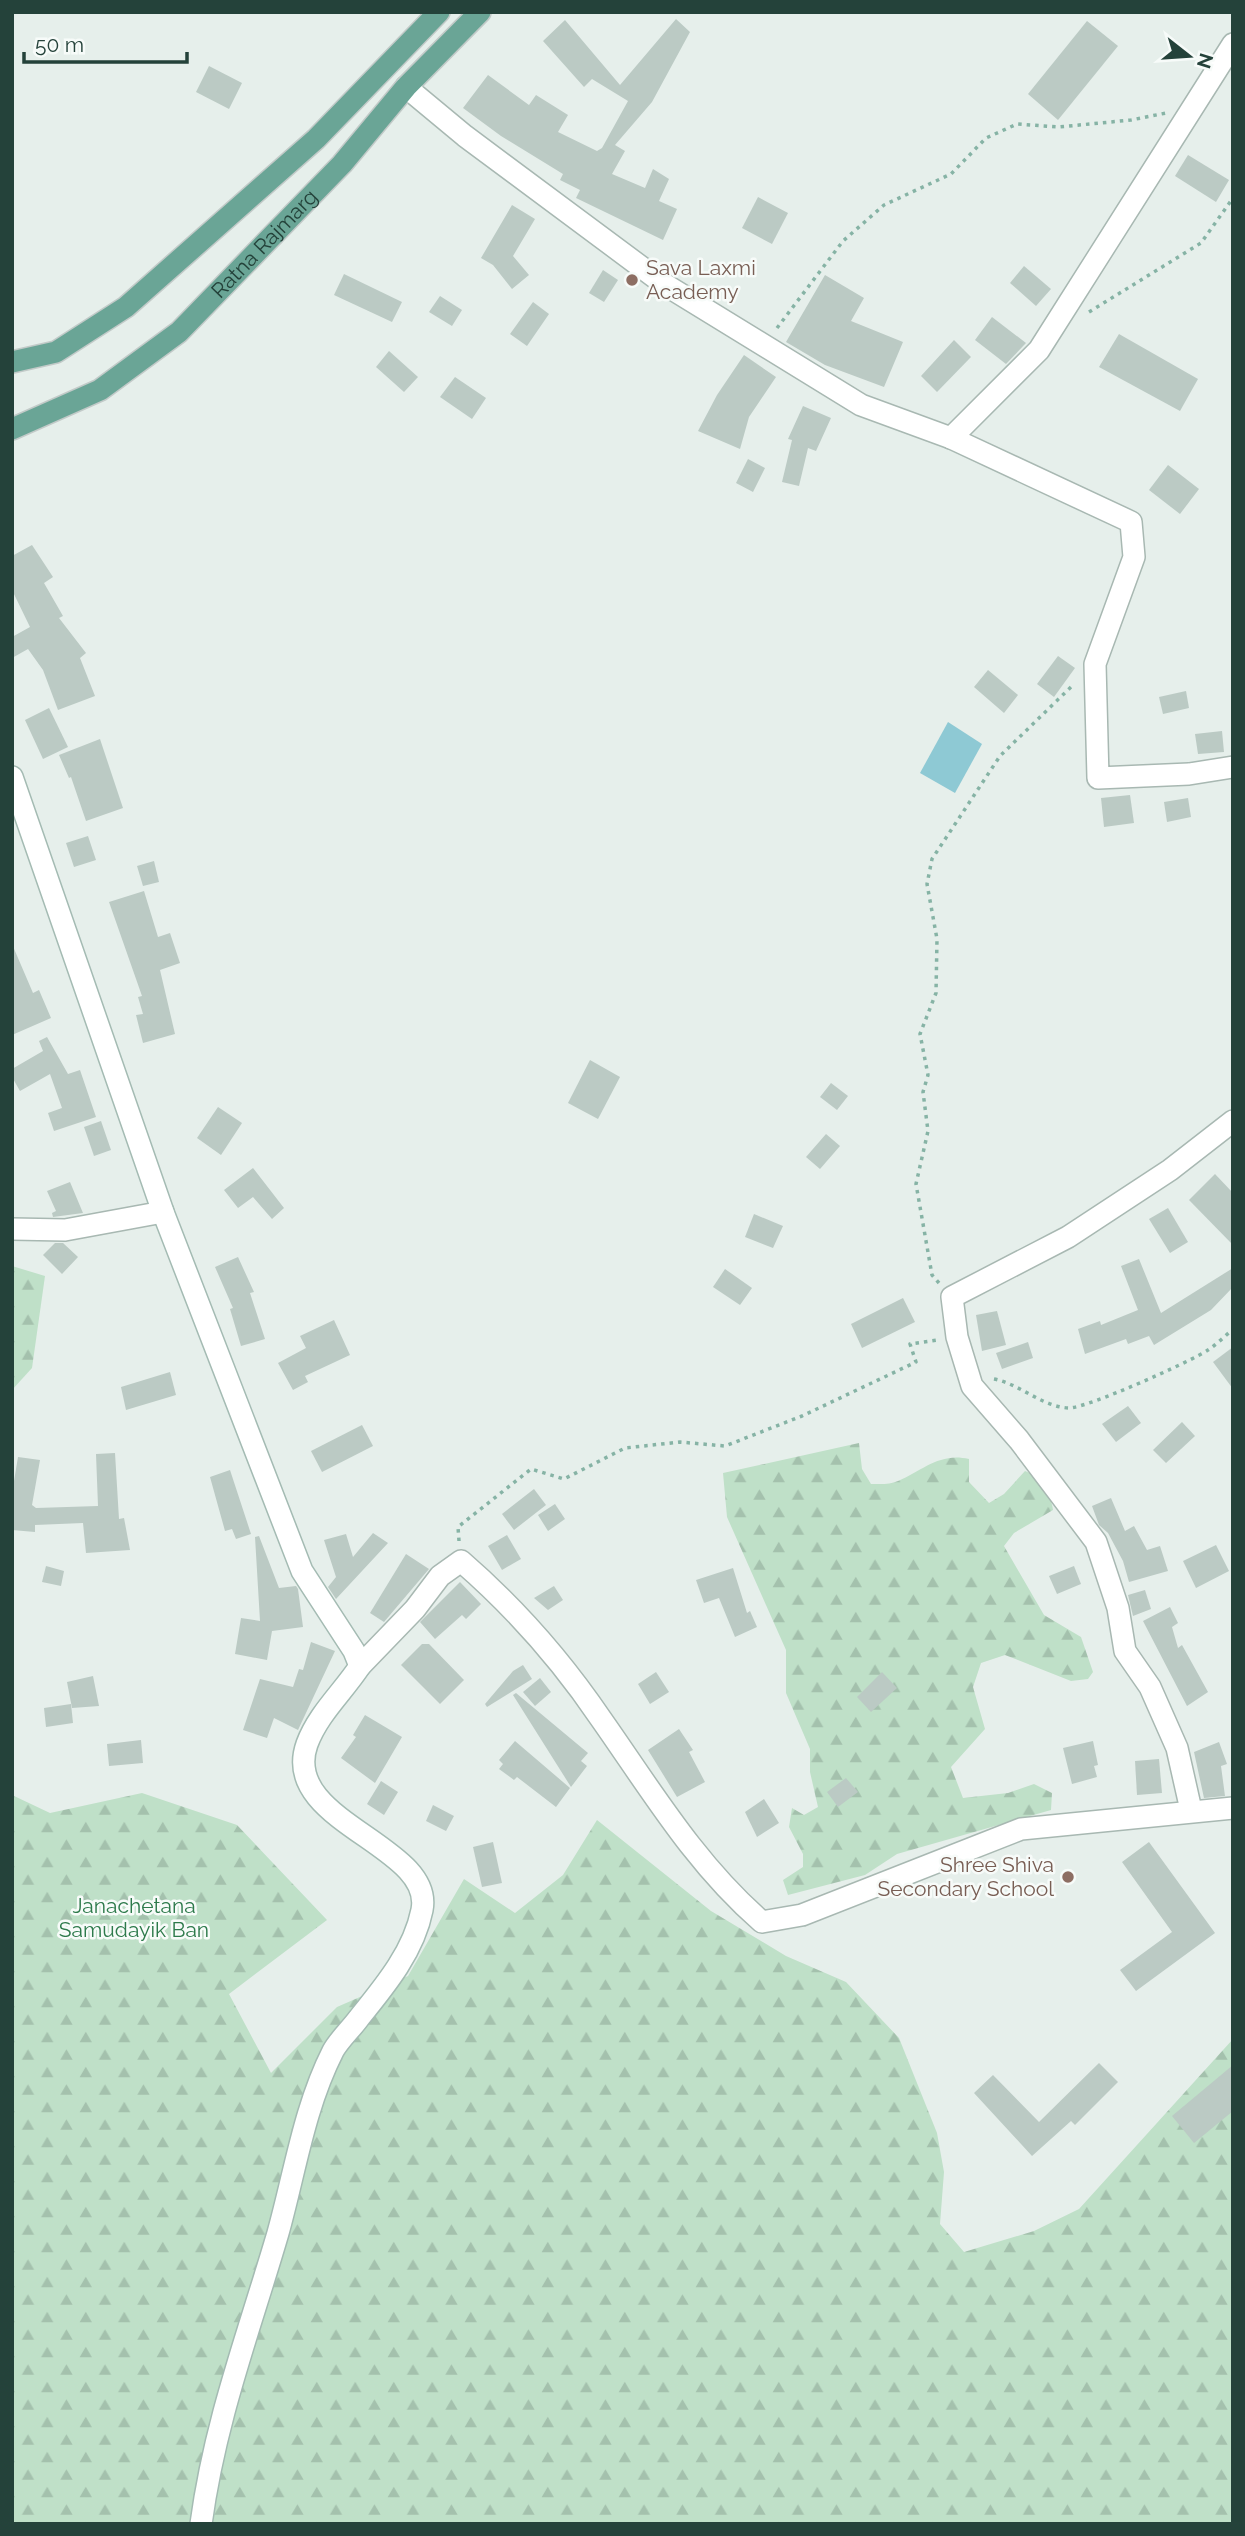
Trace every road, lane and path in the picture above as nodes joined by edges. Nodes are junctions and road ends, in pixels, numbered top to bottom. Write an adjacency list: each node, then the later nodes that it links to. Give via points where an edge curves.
1 (439, 12): 6 (main road, Ratna Rajmarg)
2 (480, 12): 4 (main road, Ratna Rajmarg)
3 (1233, 44): 5 (street)
4 (406, 88): 7 (main road, Ratna Rajmarg); 10 (street, via 664,284)
5 (1185, 118): 9 (street); 10 (path, via 1164,112 1059,127 1017,124 986,138 951,174 884,205 843,241)
6 (316, 139): 7 (main road); 11 (main road, Ratna Rajmarg, via 127,307 56,352)
7 (342, 164): 12 (main road, Ratna Rajmarg, via 179,332 100,390)
8 (1233, 198): 9 (path, via 1201,243 1081,316)
9 (1055, 324): 13 (street, via 1039,350)
10 (766, 344): 13 (street, via 861,405)
11 (12, 362)
12 (12, 429)
13 (951, 438): 14 (street, via 1131,522 1134,557)
14 (1095, 664): 15 (street, via 1098,778); 20 (path, via 1000,757 932,859 927,884 937,939 936,993 920,1034 928,1075 923,1092 929,1131 916,1184 932,1275)
15 (1233, 767)
16 (12, 777): 18 (street)
17 (1233, 1121): 20 (street, via 1170,1170 1068,1237)
18 (163, 1212): 19 (street, via 65,1230); 25 (street, via 302,1571)
19 (12, 1229)
20 (952, 1297): 22 (street)
21 (1233, 1329): 23 (path, via 1208,1350 1130,1387 1070,1408 996,1379)
22 (957, 1337): 23 (street); 24 (path, via 911,1344 916,1362 802,1416 725,1446 680,1442 625,1448 564,1479 531,1469 458,1527)
23 (972, 1386): 27 (street, via 1097,1542 1118,1608 1125,1651 1150,1687 1177,1748)
24 (460, 1561): 25 (street, via 440,1576); 27 (street, via 524,1620 600,1716 710,1872 762,1922 802,1915 1021,1829)
25 (360, 1666): 28 (street, via 332,1700 307,1745 304,1768 310,1784 337,1817 404,1865 422,1888 423,1905 406,1951 384,1987 334,2049 307,2112 277,2234 225,2398)
26 (1233, 1808): 27 (street)
27 (1191, 1810)
28 (201, 2524)

